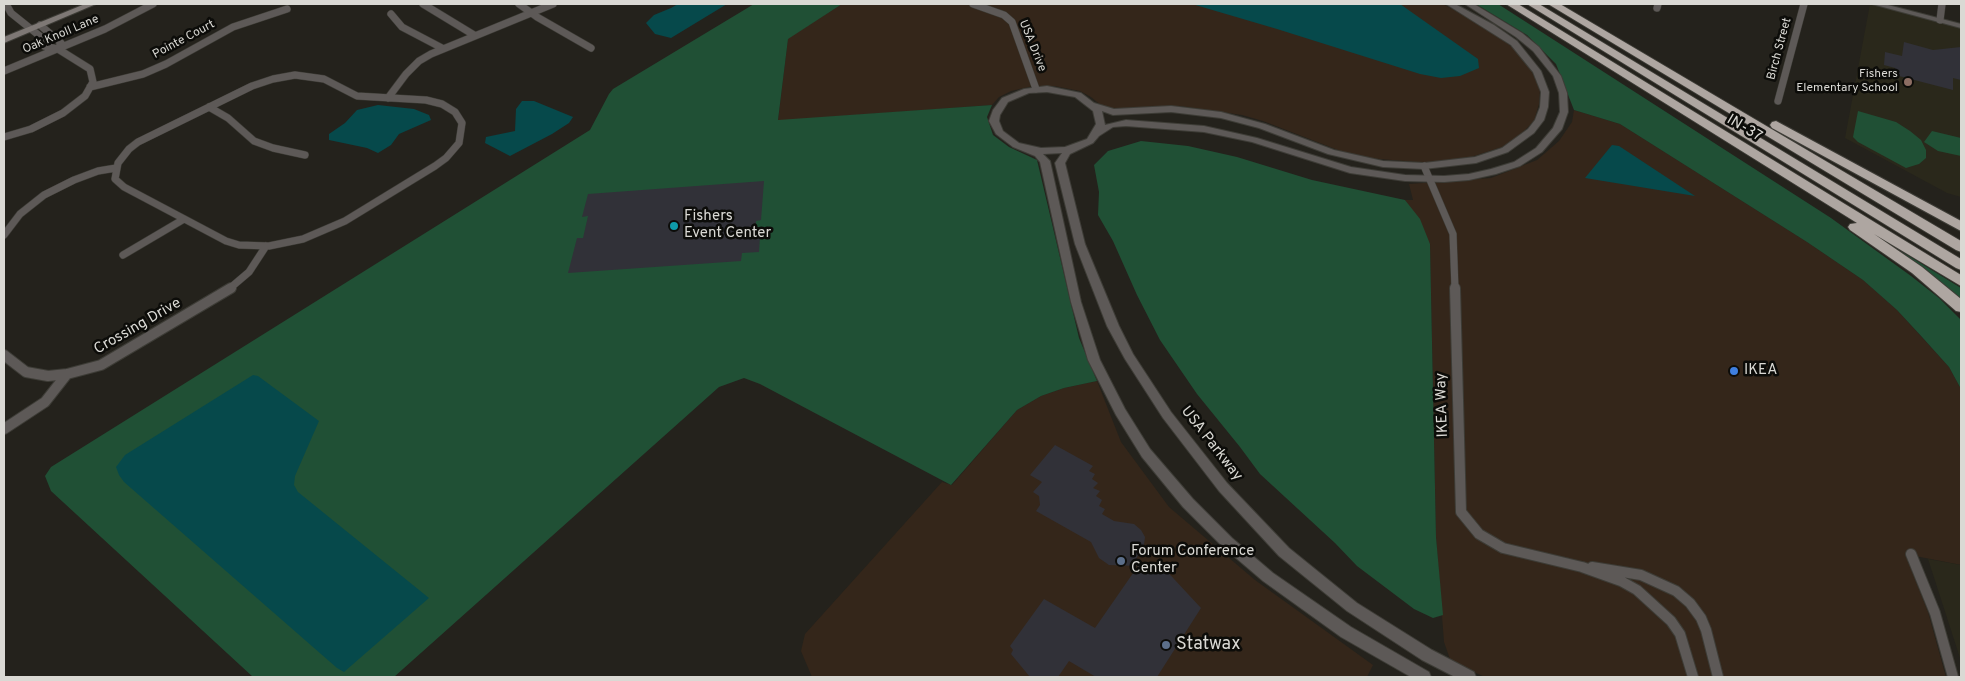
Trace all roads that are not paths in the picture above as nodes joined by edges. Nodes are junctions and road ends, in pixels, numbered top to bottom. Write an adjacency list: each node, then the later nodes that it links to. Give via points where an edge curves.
1 (6, 4): 21 (street, via 11,13)
2 (92, 4): 21 (main road)
3 (153, 4): 26 (street, Oak Knoll Lane)
4 (423, 4): 22 (street)
5 (520, 4): 17 (street)
6 (553, 4): 17 (street)
7 (973, 4): 29 (street, USA Drive, via 1004,15 1012,22)
8 (1450, 4): 40 (street, USA Parkway, via 1497,30 1521,50 1542,80 1544,107 1535,127 1505,150 1464,162)
9 (1469, 4): 43 (street, USA Parkway, via 1519,35 1542,55 1559,82 1564,102 1563,115 1558,129 1545,145 1517,164 1493,172)
10 (1511, 4): 34 (highway, IN-37)
11 (1532, 4): 51 (highway)
12 (1555, 4): 42 (highway); 45 (highway)
13 (1804, 4): 31 (street, Birch Street)
14 (1876, 4): 19 (street)
15 (1942, 4): 19 (street)
16 (287, 10): 28 (street, Pointe Court, via 233,27 142,74)
17 (531, 13): 22 (street); 25 (street)
18 (391, 14): 24 (street, via 402,27)
19 (1940, 20): 20 (street)
20 (1961, 26)
21 (35, 27): 23 (main road); 26 (street, via 44,46); 26 (street, via 61,44)
22 (474, 36): 24 (street)
23 (4, 40)
24 (442, 48): 30 (street, via 419,61)
25 (591, 48)
26 (58, 49): 27 (street, Oak Knoll Lane); 28 (street, via 90,69 93,82)
27 (4, 71)
28 (90, 87): 36 (street, via 85,96 63,113)
29 (1036, 89): 32 (street, USA Parkway, via 1068,92); 38 (street, USA Parkway, via 1012,96 1000,105 995,115 996,126 1003,137)
30 (388, 98): 33 (street, via 358,96 324,79 295,75 262,82); 48 (street, via 426,100 449,107 462,123 462,136 458,143 435,166 345,221 303,239)
31 (1778, 101)
32 (1093, 105): 35 (street, via 1101,119); 40 (street, USA Parkway, via 1113,112 1171,109 1216,114 1262,126 1352,158 1383,164)
33 (209, 107): 39 (street, via 254,140); 41 (street, via 138,142 122,156)
34 (1706, 125): 52 (highway, IN-37); 53 (highway, via 1727,143 1896,255)
35 (1096, 134): 37 (street, USA Parkway); 43 (street, USA Parkway, via 1111,125 1126,123 1204,129 1254,140 1350,170 1389,177)
36 (4, 137)
37 (1080, 146): 38 (street, USA Parkway, via 1058,152); 60 (street, USA Parkway, via 1067,152 1060,163 1080,244 1113,326 1167,415 1223,487 1284,552 1358,611 1427,655)
38 (1025, 148): 59 (street, USA Parkway, via 1045,161 1078,310 1094,360 1120,412 1146,453 1188,503 1268,577 1346,632)
39 (305, 155)
40 (1424, 166): 43 (street, IKEA Way)
41 (116, 168): 44 (street, via 115,179 119,183); 46 (street, via 80,178 44,195 20,214)
42 (1837, 174): 47 (highway, via 1878,192); 49 (highway)
43 (1430, 179): 58 (street, IKEA Way, via 1453,234 1461,512 1479,534 1503,548)
44 (184, 219): 48 (street, via 238,245); 50 (street)
45 (1961, 227)
46 (4, 235)
47 (1961, 239)
48 (266, 246): 55 (street, Crossing Drive, via 249,272 226,292 117,357)
49 (1961, 247)
50 (123, 255)
51 (1961, 265)
52 (1961, 281)
53 (1961, 307)
54 (4, 355): 55 (street, Crossing Drive, via 26,372 48,376)
55 (67, 374): 56 (street, via 45,402)
56 (4, 429)
57 (1911, 554): 63 (street, via 1935,613)
58 (1582, 567): 61 (street, IKEA Way, via 1621,581 1655,604 1680,634); 62 (street, IKEA Way, via 1642,575 1676,591 1701,618)
59 (1424, 677)
60 (1469, 677)
61 (1693, 677)
62 (1718, 677)
63 (1953, 677)

